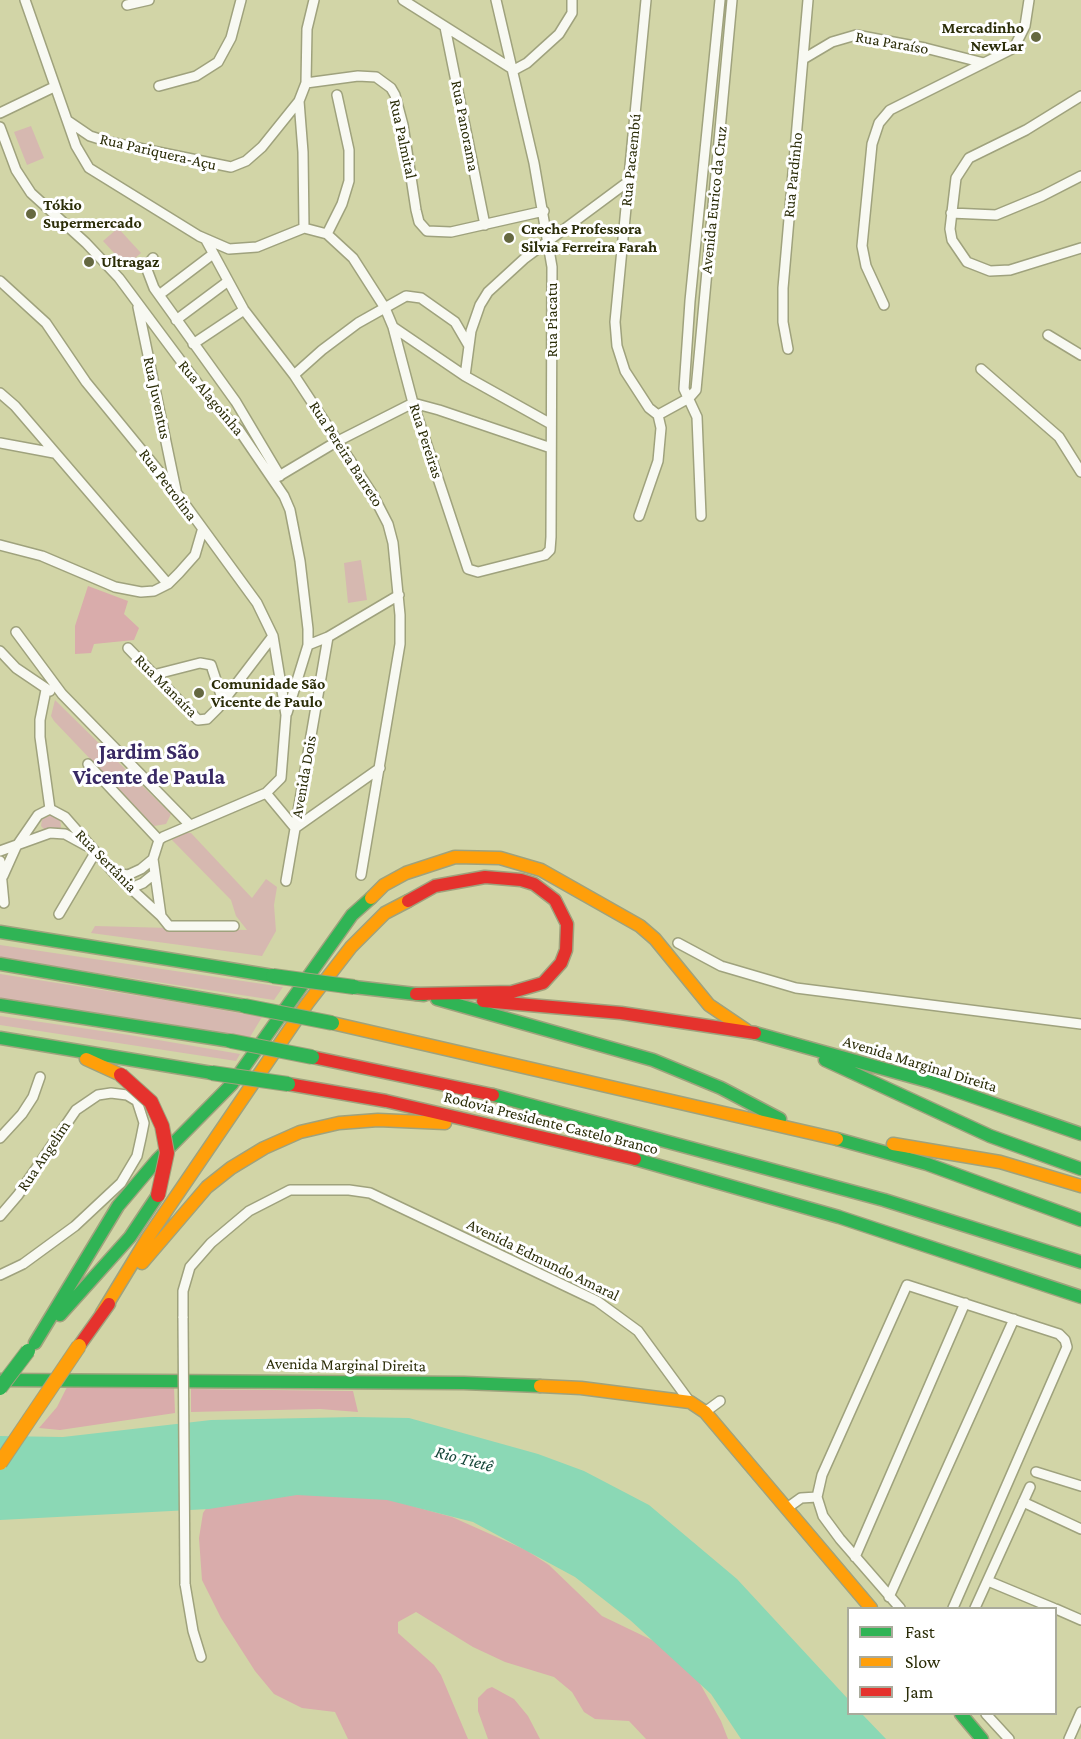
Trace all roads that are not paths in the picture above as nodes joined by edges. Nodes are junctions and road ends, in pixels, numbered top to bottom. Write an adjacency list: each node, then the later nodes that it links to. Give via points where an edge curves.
1 (25, 0): 20 (street)
2 (149, 0): 13 (street)
3 (242, 0): 19 (street, via 231,38 218,62 196,76)
4 (314, 0): 18 (street, via 307,29)
5 (404, 0): 14 (street)
6 (496, 0): 17 (street, Rua Piacatu)
7 (572, 0): 17 (street, via 572,13 559,34)
8 (646, 0): 30 (street, Rua Pacaembú)
9 (720, 0): 27 (street, Avenida Eurico da Cruz)
10 (732, 0): 28 (street, Avenida Eurico da Cruz)
11 (808, 0): 15 (street, Rua Pardinho)
12 (1029, 0): 16 (street, via 1021,39 1003,56)
13 (127, 6)
14 (445, 27): 17 (street); 33 (street, Rua Panorama)
15 (805, 58): 16 (street, Rua Paraíso, via 832,42 856,35); 53 (street, Rua Pardinho, via 783,288)
16 (984, 63): 45 (street, via 890,110 874,133 862,246 868,273)
17 (514, 70): 31 (street, Rua Piacatu)
18 (306, 83): 23 (street); 33 (street, Rua Palmital, via 358,76 376,77 384,82 399,104 419,222 427,231 440,233)
19 (159, 86)
20 (54, 87): 24 (street); 25 (street)
21 (337, 95): 35 (street, via 349,150 349,181)
22 (1081, 96): 32 (street, via 1026,130 969,158 956,178)
23 (299, 101): 25 (street, Rua Pariquera-Açu, via 262,147 246,161 231,167 110,142 90,136); 34 (street)
24 (0, 113)
25 (67, 120): 36 (street, via 89,168)
26 (0, 127): 44 (street, Rua Alagoinha, via 16,170 31,193 86,243)
27 (703, 171): 28 (street); 59 (street, Avenida Eurico da Cruz, via 687,335 684,389)
28 (717, 172): 59 (street, Avenida Eurico da Cruz, via 696,390)
29 (1081, 176): 32 (street, via 996,215)
30 (629, 182): 37 (street); 61 (street, Rua Pacaembú, via 616,292 616,339 625,371)
31 (544, 211): 33 (street, Rua Palmital); 37 (street, Rua Piacatu)
32 (951, 213): 38 (street, via 950,229 959,252 967,262 990,271 1010,270)
33 (485, 225)
34 (304, 228): 35 (street); 36 (street, via 242,250)
35 (327, 234): 46 (street, Rua Pereiras, via 353,258)
36 (206, 240): 39 (street, Rua Pereira Barreto)
37 (549, 242): 52 (street, via 488,292 480,305); 63 (street, Rua Piacatu, via 553,288)
38 (1081, 248)
39 (213, 254): 42 (street, Rua Pereira Barreto); 43 (street)
40 (153, 258): 43 (street, via 147,263 146,272)
41 (0, 280): 71 (street, Rua Petrolina, via 46,323 86,382)
42 (227, 282): 47 (street, Rua Pereira Barreto); 48 (street)
43 (159, 295): 48 (street)
44 (137, 304): 64 (street, Rua Alagoinha, via 213,404); 71 (street, Rua Juventus)
45 (884, 305)
46 (385, 308): 49 (street, Rua Pereiras); 52 (street, via 406,296 421,298 455,322); 56 (street, via 341,334)
47 (244, 310): 51 (street); 56 (street, Rua Pereira Barreto)
48 (176, 320): 51 (street)
49 (393, 327): 57 (street); 60 (street, Rua Pereiras)
50 (1048, 335): 54 (street)
51 (194, 344): 62 (street)
52 (469, 346): 57 (street)
53 (788, 349)
54 (1081, 355)
55 (981, 369): 69 (street, via 1059,437)
56 (294, 375): 65 (street, Rua Pereira Barreto)
57 (465, 376): 63 (street)
58 (0, 393): 68 (street)
59 (689, 398): 61 (street); 73 (street, Avenida Eurico da Cruz, via 697,417)
60 (413, 404): 65 (street); 67 (street); 75 (street, Rua Pereiras, via 470,572 545,555 550,550)
61 (657, 415): 72 (street, via 661,428 658,461)
62 (250, 423): 64 (street); 70 (street)
63 (551, 424): 67 (street, Rua Piacatu)
64 (239, 430): 70 (street, Rua Alagoinha)
65 (336, 442): 70 (street); 78 (street, Rua Pereira Barreto, via 388,524)
66 (0, 443): 68 (street)
67 (551, 448): 75 (street, Rua Piacatu)
68 (54, 453): 77 (street)
69 (1081, 472)
70 (277, 478): 82 (street, Rua Alagoinha, via 290,510 300,561 308,613)
71 (176, 492): 74 (street, Rua Petrolina)
72 (639, 516)
73 (701, 516)
74 (202, 531): 77 (street, via 195,555); 80 (street, Rua Petrolina, via 256,603)
75 (551, 537)
76 (0, 544): 77 (street, via 130,591 154,591)
77 (168, 584)
78 (399, 595): 81 (street); 91 (street, Rua Pereira Barreto, via 400,644)
79 (16, 632): 87 (street)
80 (273, 636): 88 (street, Rua Manaíra); 89 (street, Rua Petrolina)
81 (328, 637): 82 (street); 95 (street, Avenida Dois)
82 (308, 645): 89 (street, Rua Alagoinha)
83 (128, 648): 85 (street, Rua Manaíra)
84 (0, 651): 86 (street)
85 (153, 675): 88 (street, Rua Manaíra, via 198,720 207,719); 88 (street, via 200,663 211,665)
86 (46, 690): 87 (street); 93 (street, via 40,737)
87 (62, 694): 94 (street)
88 (223, 701)
89 (286, 715): 92 (street, via 281,778)
90 (88, 764): 96 (street)
91 (380, 768): 95 (street); 104 (street, Rua Pereira Barreto)
92 (266, 793): 94 (street); 95 (street)
93 (50, 809): 97 (street, via 38,815); 98 (street, Rua Sertânia, via 65,817)
94 (189, 824): 96 (street)
95 (295, 828): 106 (street, Avenida Dois)
96 (159, 840): 100 (street)
97 (16, 847): 98 (street, via 58,833); 99 (street); 105 (street)
98 (92, 850): 102 (street, Rua Sertânia); 109 (street)
99 (0, 851)
100 (153, 859): 102 (street, via 134,873); 103 (street)
101 (0, 861): 105 (street)
102 (114, 873): 107 (street, Rua Sertânia)
103 (154, 874): 107 (street); 110 (street)
104 (361, 875)
105 (3, 876): 108 (street)
106 (286, 881)
107 (131, 888): 110 (street, Rua Sertânia)
108 (4, 903)
109 (59, 914)
110 (161, 916): 111 (street, Rua Sertânia, via 174,927)
111 (234, 926)
112 (0, 932): 115 (main road)
113 (0, 938): 115 (main road)
114 (678, 943): 119 (street, via 721,966 796,988)
115 (89, 948): 117 (main road, bridge)
116 (0, 964): 126 (main road, bridge, via 332,1023)
117 (416, 994): 120 (main road, via 621,1013); 126 (main road, via 653,1060 721,1088); 137 (main road, via 512,992 543,983 566,951 567,924 562,911 555,900 534,884 485,877 435,886 384,913 344,955 307,1004 147,1239)
118 (0, 1005): 133 (main road, Rodovia Presidente Castelo Branco, bridge, via 231,1041 502,1097 884,1200)
119 (1081, 1024)
120 (747, 1030): 122 (main road, Avenida Marginal Direita); 139 (main road, via 709,1005 656,939 640,926 540,870 500,858 477,856 445,859 406,873 384,885 352,915 232,1084 130,1191 100,1233)
121 (0, 1038): 123 (main road, Rodovia Presidente Castelo Branco)
122 (780, 1040): 127 (main road, Avenida Marginal Direita, via 931,1082); 129 (main road, via 990,1136)
123 (25, 1041): 125 (main road, Rodovia Presidente Castelo Branco, bridge, via 386,1101); 139 (main road, bridge, via 79,1056 121,1075 151,1102 162,1126 167,1153 158,1195 130,1237)
124 (40, 1077): 128 (street, via 22,1114)
125 (503, 1127): 135 (main road, Rodovia Presidente Castelo Branco, via 692,1174 839,1217); 137 (main road, via 358,1121 319,1127 273,1143 231,1168 202,1192)
126 (806, 1131): 130 (main road, via 977,1157); 132 (main road, via 927,1164)
127 (1081, 1134)
128 (0, 1138)
129 (1081, 1168)
130 (1081, 1186)
131 (0, 1216): 134 (street, Rua Angelim, via 64,1124 88,1101 111,1093 137,1101 144,1123 137,1156 115,1190 95,1211 34,1257)
132 (1081, 1220)
133 (1081, 1262)
134 (0, 1275)
135 (1081, 1297)
136 (965, 1304): 138 (street); 149 (street, via 907,1286 822,1474); 153 (street)
137 (99, 1317): 145 (main road, bridge)
138 (1014, 1319): 155 (street); 158 (street, via 1059,1334 1067,1347)
139 (32, 1347): 141 (main road, bridge)
140 (0, 1380): 143 (main road, Avenida Marginal Direita, via 464,1383 581,1388)
141 (0, 1388)
142 (720, 1401): 144 (street)
143 (690, 1402): 144 (main road, Avenida Edmundo Amaral); 163 (street, Avenida Edmundo Amaral, bridge, via 638,1331 597,1301 370,1193 290,1190 249,1210 198,1255 183,1291 185,1584)
144 (705, 1412): 151 (main road, Avenida Edmundo Amaral)
145 (0, 1463)
146 (1036, 1472): 147 (street)
147 (1081, 1486)
148 (1030, 1487): 150 (street)
149 (817, 1497): 151 (street, via 801,1498); 153 (street, via 823,1516)
150 (1023, 1502): 152 (street); 154 (street)
151 (787, 1508): 156 (main road, Avenida Edmundo Amaral)
152 (1081, 1529)
153 (855, 1557): 155 (street)
154 (988, 1581): 159 (street); 160 (street)
155 (889, 1597): 157 (street)
156 (870, 1607)
157 (899, 1607)
158 (953, 1607)
159 (975, 1607)
160 (1049, 1607)
161 (1057, 1610): 162 (street)
162 (1081, 1620)
163 (201, 1658)
164 (1081, 1712): 169 (street)
165 (963, 1715): 167 (main road)
166 (988, 1715): 168 (street)
167 (982, 1739)
168 (1009, 1739)
169 (1069, 1739)

